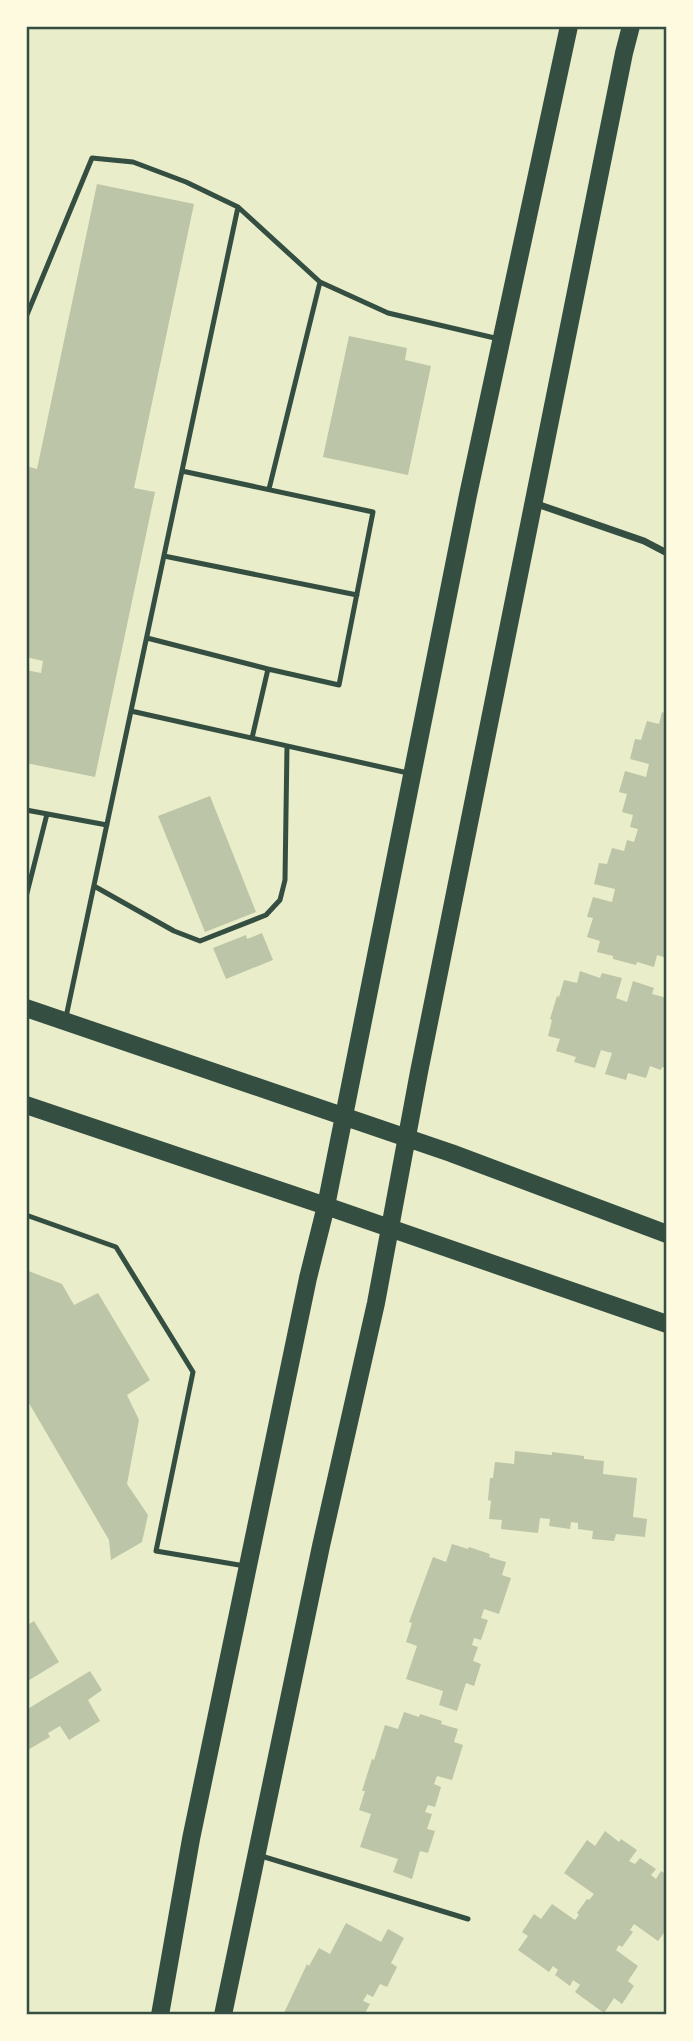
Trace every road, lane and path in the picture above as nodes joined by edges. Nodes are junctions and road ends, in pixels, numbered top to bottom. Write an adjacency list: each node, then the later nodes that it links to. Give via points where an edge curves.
1 (569, 26): 6 (main road)
2 (631, 26): 9 (main road)
3 (238, 207): 4 (lane); 5 (lane, via 133,162 92,158); 7 (lane)
4 (320, 282): 6 (lane, via 388,313); 8 (lane)
5 (26, 317)
6 (502, 340): 18 (main road)
7 (182, 471): 8 (lane); 11 (lane)
8 (269, 489): 12 (lane, via 373,512)
9 (534, 503): 10 (street); 28 (main road)
10 (667, 553)
11 (164, 556): 12 (lane); 13 (lane)
12 (356, 595): 14 (lane, via 339,685)
13 (147, 638): 14 (lane); 15 (lane)
14 (268, 669): 16 (lane)
15 (131, 711): 16 (lane); 21 (lane)
16 (251, 738): 17 (lane)
17 (287, 746): 18 (lane); 22 (lane, via 285,880 280,900 267,915 200,941)
18 (411, 774): 27 (main road)
19 (26, 810): 20 (lane)
20 (47, 814): 21 (lane); 23 (lane)
21 (107, 825): 22 (lane)
22 (94, 886): 25 (lane)
23 (26, 897)
24 (26, 1008): 25 (main road)
25 (65, 1020): 27 (main road)
26 (26, 1105): 29 (main road)
27 (344, 1116): 28 (main road); 29 (main road)
28 (408, 1139): 31 (main road); 32 (main road)
29 (326, 1206): 31 (main road); 34 (main road)
30 (26, 1215): 34 (lane, via 116,1247 193,1372 156,1551)
31 (390, 1228): 33 (main road); 35 (main road)
32 (667, 1234)
33 (667, 1324)
34 (248, 1567): 37 (main road, via 191,1839)
35 (255, 1854): 36 (lane); 38 (main road)
36 (468, 1919)
37 (160, 2015)
38 (223, 2015)

